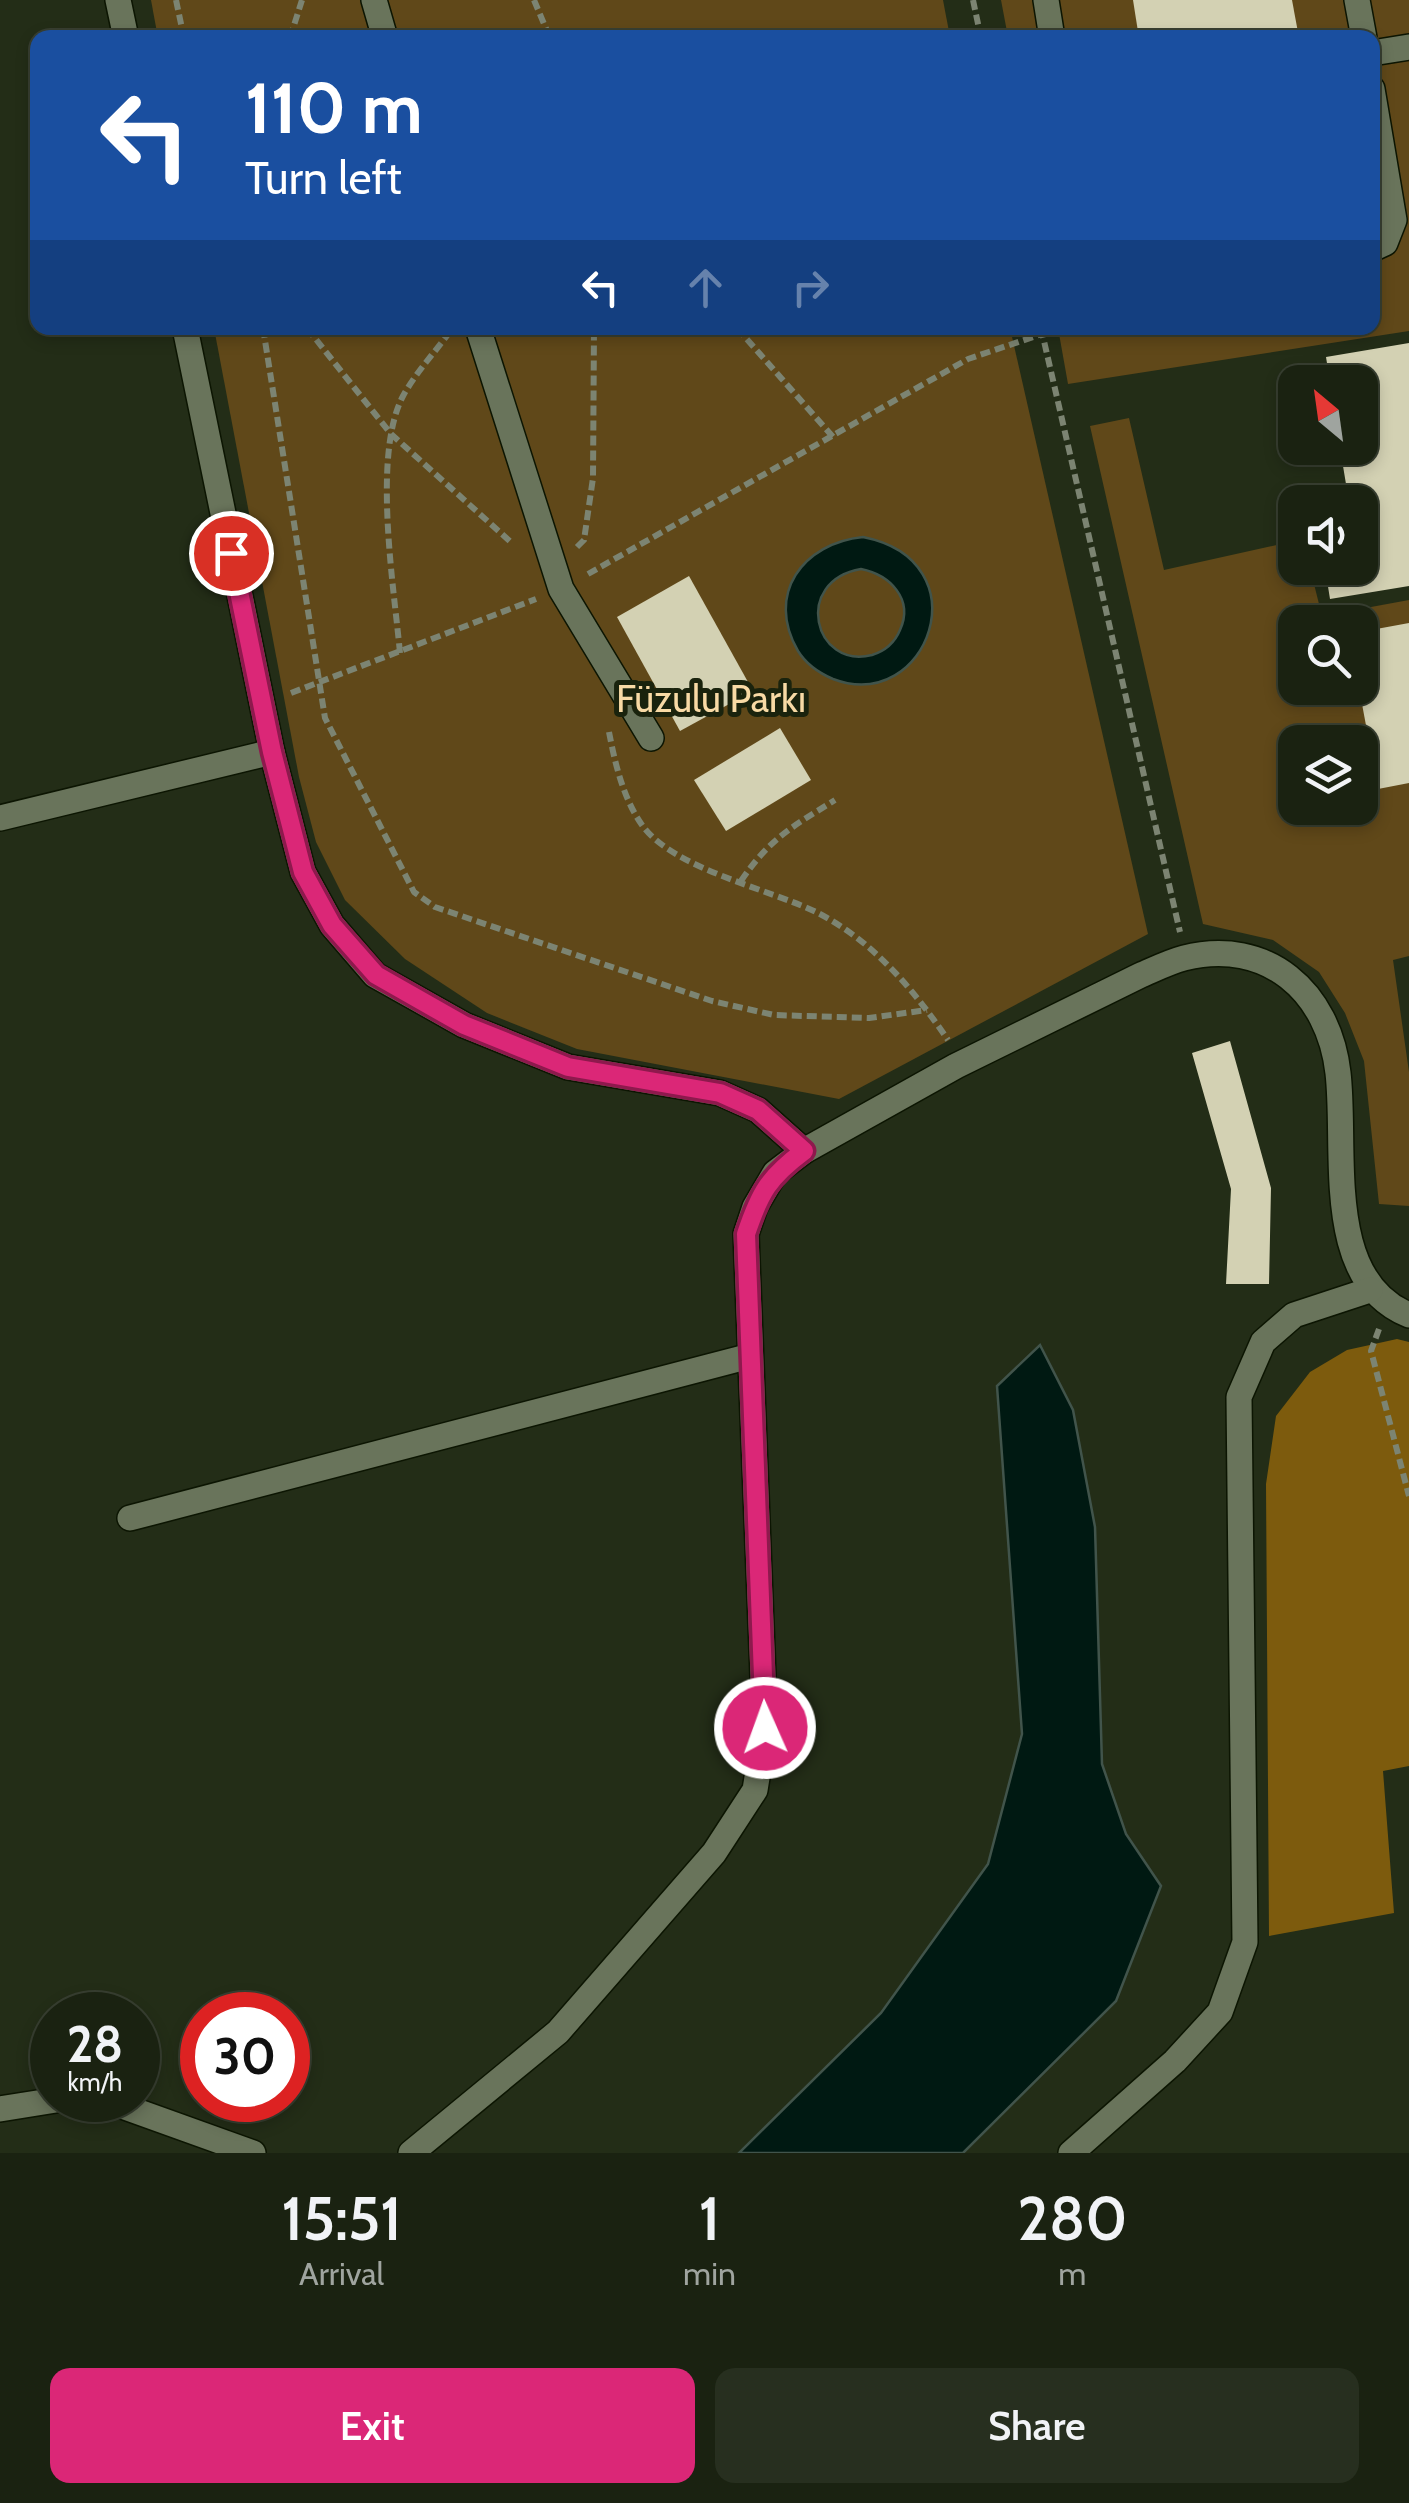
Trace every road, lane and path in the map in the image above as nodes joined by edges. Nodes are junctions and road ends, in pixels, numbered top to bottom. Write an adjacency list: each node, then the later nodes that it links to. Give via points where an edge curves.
1 (118, 0): 9 (street)
2 (176, 0): 10 (path)
3 (302, 0): 11 (path)
4 (374, 0): 12 (street)
5 (534, 0): 13 (path)
6 (973, 0): 14 (path)
7 (1046, 0): 15 (street)
8 (1357, 0): 16 (street)
9 (124, 30)
10 (182, 30)
11 (293, 30)
12 (383, 30)
13 (547, 30)
14 (979, 30)
15 (1051, 30)
16 (1363, 30)
17 (1409, 48): 18 (street)
18 (1380, 52)
19 (1380, 137): 20 (street, via 1394,220)
20 (1380, 245)
21 (186, 335): 33 (street)
22 (264, 335): 31 (path)
23 (448, 335): 30 (path, via 403,397 391,434 387,516)
24 (480, 335): 29 (street)
25 (743, 335): 28 (path)
26 (1031, 335): 28 (path, via 968,359)
27 (1043, 335): 39 (path)
28 (833, 437): 29 (path)
29 (562, 588): 30 (path); 32 (street)
30 (400, 653): 31 (path)
31 (319, 685): 33 (path); 40 (path, via 325,718 398,864 414,892 434,908 774,1015 869,1018)
32 (623, 692): 34 (street); 38 (path, via 608,706 607,724 618,773 642,826 676,854)
33 (262, 703): 35 (street)
34 (651, 738)
35 (272, 752): 37 (street); 42 (street, via 303,872 332,925 376,975 464,1025 568,1067 720,1093 758,1110)
36 (836, 800): 38 (path, via 778,835)
37 (0, 818)
38 (741, 882): 40 (path, via 820,914 880,957)
39 (1186, 958): 41 (street); 43 (street, via 1269,962 1299,984 1324,1022 1338,1070 1346,1229)
40 (927, 1010): 41 (path)
41 (956, 1066): 42 (street)
42 (804, 1151): 45 (street, via 774,1173 746,1234)
43 (1370, 1290): 44 (street); 53 (street, via 1294,1315 1263,1342 1239,1397 1244,1942 1220,2012)
44 (1402, 1312): 46 (path, via 1376,1332 1372,1351)
45 (750, 1356): 47 (street); 52 (street, via 765,1728 755,1790 714,1853 558,2032)
46 (1409, 1496)
47 (130, 1518)
48 (30, 2105): 49 (street)
49 (0, 2110)
50 (160, 2120): 51 (street)
51 (252, 2153)
52 (411, 2153)
53 (1070, 2153)

